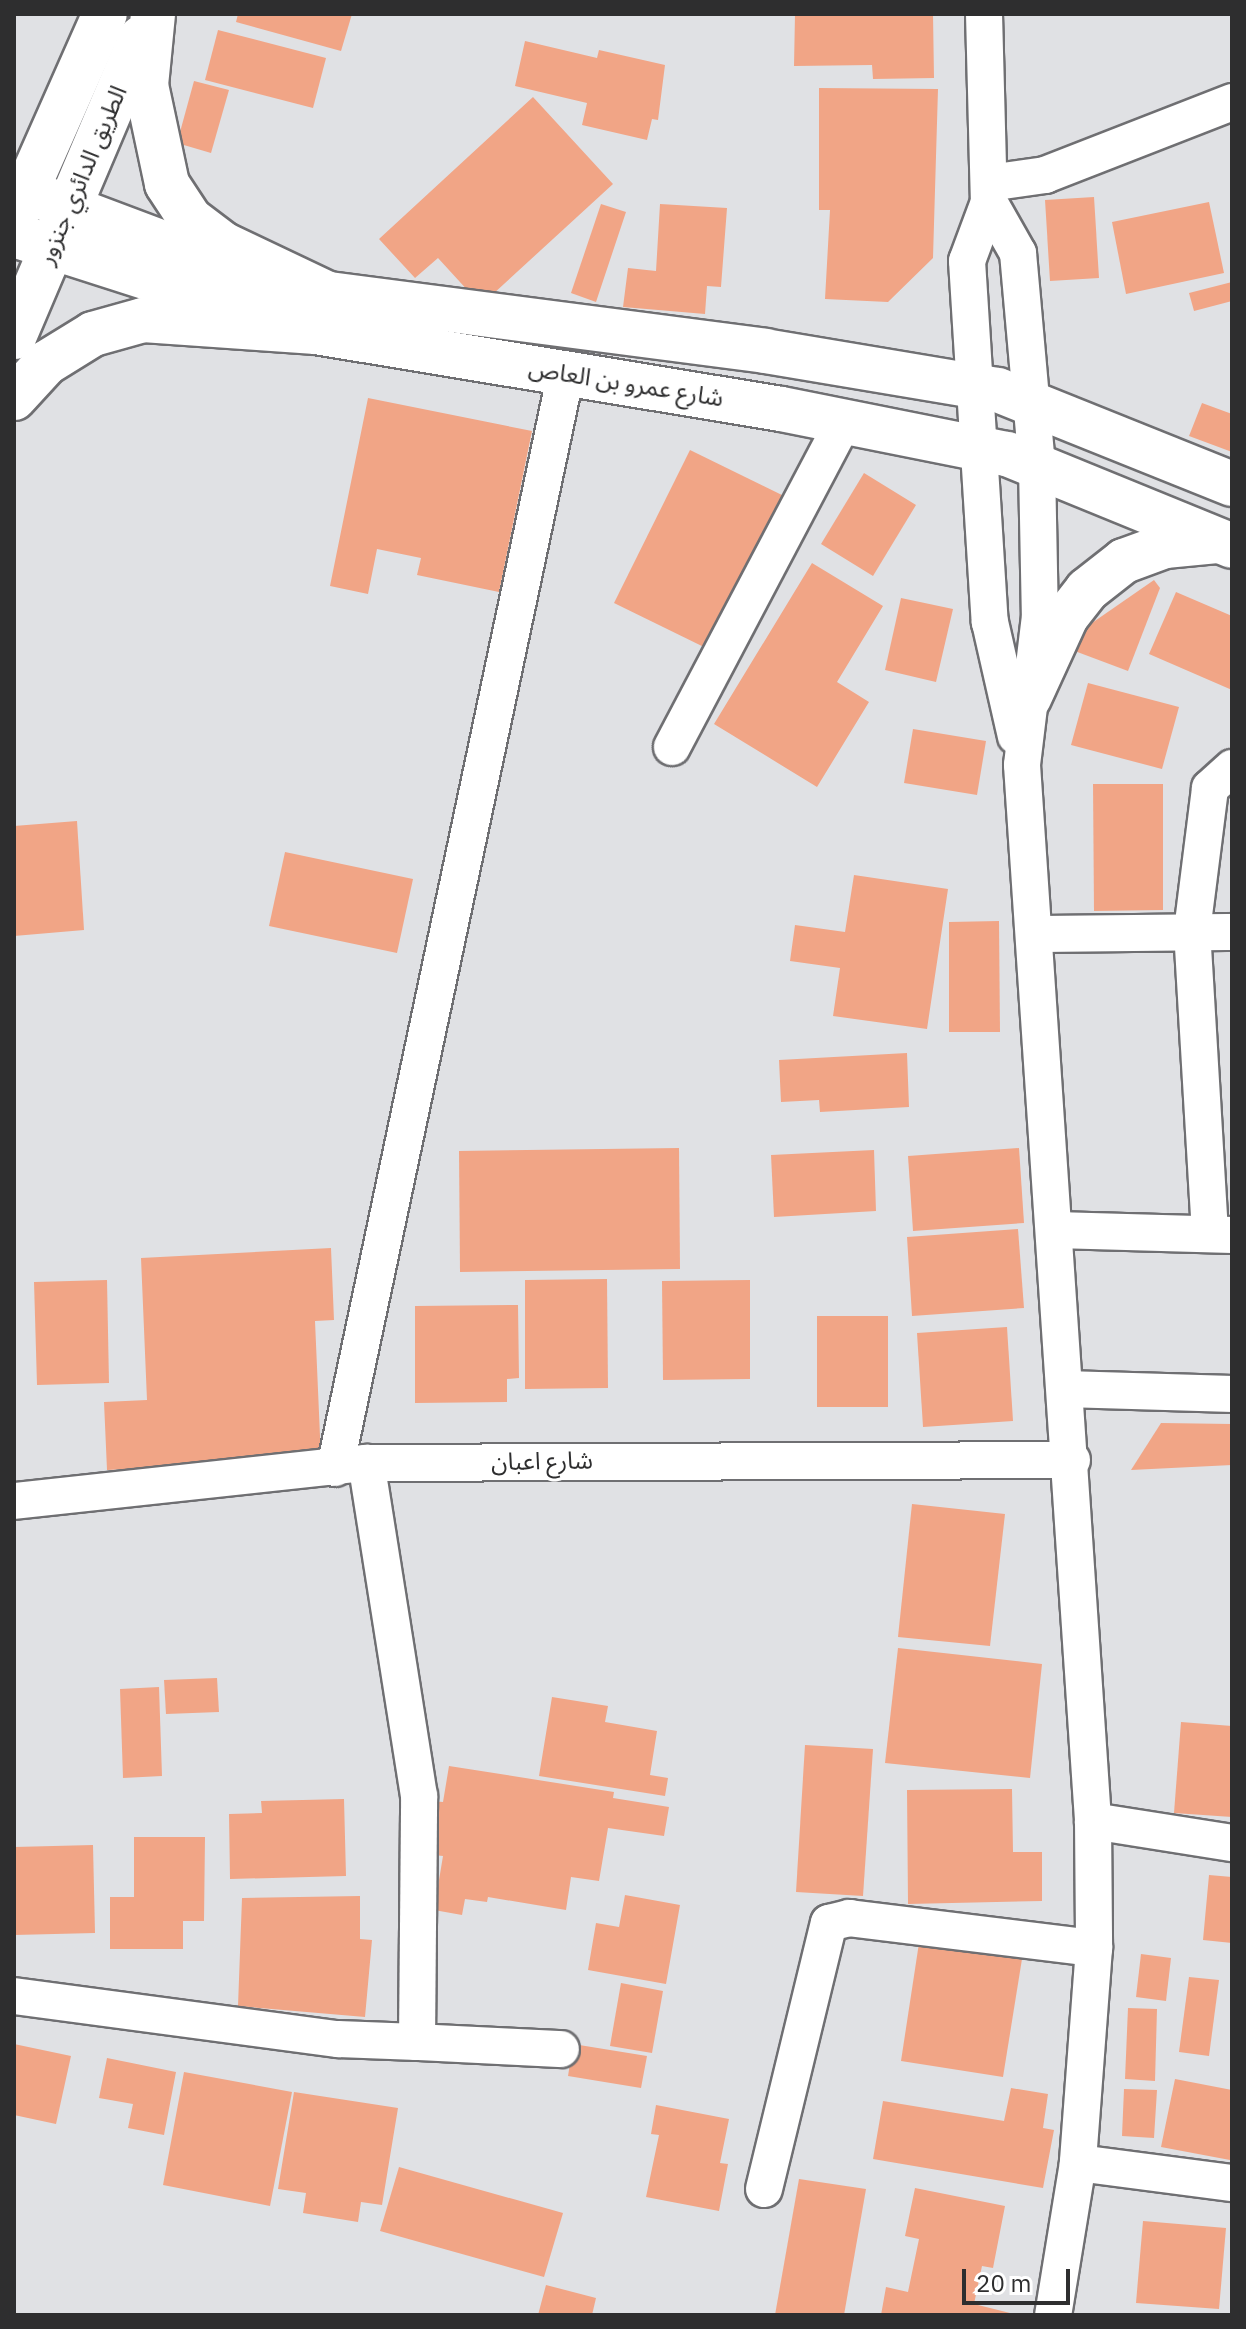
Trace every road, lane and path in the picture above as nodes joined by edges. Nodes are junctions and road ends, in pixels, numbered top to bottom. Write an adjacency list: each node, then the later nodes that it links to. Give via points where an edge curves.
1 (105, 14): 6 (street, الطريق الدائري جنزور)
2 (152, 14): 7 (street, الطريق الدائري جنزور); 8 (street, via 146,85 167,184 190,219)
3 (984, 14): 5 (street)
4 (1232, 102): 5 (street)
5 (989, 193): 11 (street, via 967,261); 13 (street, via 1018,253)
6 (18, 199): 7 (street, شارع عمرو بن العاص)
7 (43, 231): 8 (street, شارع عمرو بن العاص); 9 (street, الطريق الدائري جنزور)
8 (322, 313): 10 (street, شارع عمرو بن العاص); 11 (street, via 765,351); 12 (street, via 143,320 93,334 46,363)
9 (14, 337)
10 (566, 373): 14 (street, شارع عمرو بن العاص); 31 (street)
11 (976, 386): 13 (street); 15 (street)
12 (14, 398)
13 (1030, 405): 16 (street); 17 (street)
14 (844, 421): 15 (street, شارع عمرو بن العاص); 20 (street)
15 (982, 448): 16 (street, شارع عمرو بن العاص); 21 (street, via 990,622)
16 (1037, 466): 18 (street, شارع عمرو بن العاص); 19 (street, via 1040,616)
17 (1232, 484)
18 (1225, 543): 19 (street, via 1151,551 1124,561 1087,590 1066,617)
19 (1029, 698): 21 (street)
20 (672, 747)
21 (1022, 765): 25 (street)
22 (1232, 768): 23 (street, via 1210,788)
23 (1192, 931): 24 (street); 25 (street); 27 (street)
24 (1232, 932)
25 (1036, 934): 26 (street)
26 (1056, 1230): 27 (street); 28 (street)
27 (1221, 1234)
28 (1066, 1389): 29 (street); 30 (street)
29 (1232, 1394)
30 (1072, 1460): 31 (street, شارع اعبان); 33 (street)
31 (351, 1466): 32 (street, شارع اعبان); 37 (street, via 419,1796)
32 (14, 1501)
33 (1093, 1821): 34 (street); 35 (street)
34 (1232, 1843)
35 (1094, 1948): 39 (street); 41 (street, via 849,1918 829,1923)
36 (14, 1996): 37 (street, via 338,2039)
37 (417, 2042): 38 (street)
38 (561, 2049)
39 (1078, 2163): 40 (street); 42 (street)
40 (1232, 2183)
41 (764, 2189)
42 (1053, 2315)

